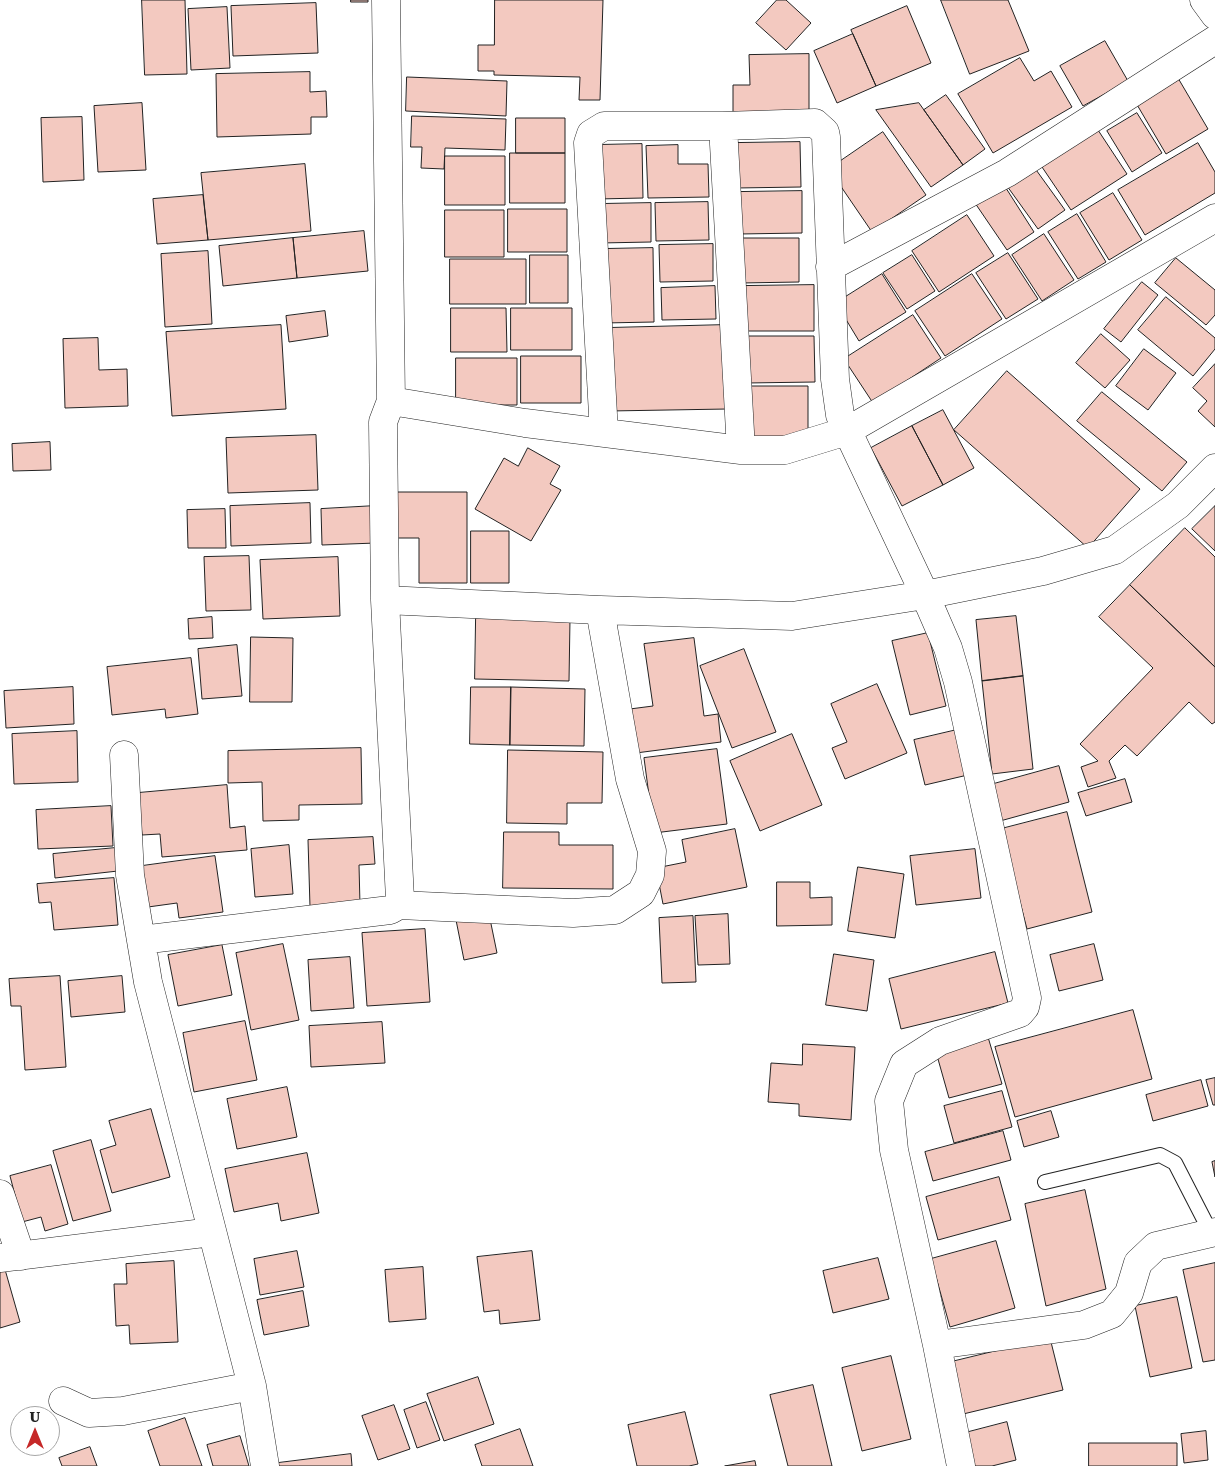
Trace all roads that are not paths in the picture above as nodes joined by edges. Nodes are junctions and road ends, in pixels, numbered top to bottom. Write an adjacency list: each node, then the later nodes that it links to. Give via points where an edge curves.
1 (386, 0): 8 (street)
2 (1204, 0): 3 (street)
3 (1215, 14)
4 (1215, 40): 7 (street, via 1007,173)
5 (723, 126): 7 (street, via 815,123 826,132); 10 (street, via 604,126 591,134 588,143); 11 (street)
6 (1215, 218): 9 (street)
7 (830, 267): 9 (street, via 835,379 840,415)
8 (391, 401): 10 (street); 14 (street, via 383,422)
9 (847, 431): 11 (street, via 785,450); 13 (street)
10 (604, 433): 11 (street)
11 (741, 450)
12 (1215, 468): 13 (street, via 1178,505 1114,550 1043,571)
13 (925, 595): 15 (street, via 792,616); 24 (street, via 948,648 958,682 1027,998 1020,1013 940,1041 904,1064 888,1101 894,1150)
14 (385, 600): 15 (street); 17 (street)
15 (600, 610): 17 (street, via 630,779 652,851 650,875 641,893 615,910 573,914)
16 (124, 755): 18 (street, via 130,875)
17 (399, 906): 18 (street, via 390,910)
18 (141, 940): 21 (street, via 148,982)
19 (1045, 1182): 22 (lane, via 1160,1155 1175,1163)
20 (0, 1194): 23 (street)
21 (212, 1232): 23 (street); 25 (street)
22 (1213, 1232): 24 (street, via 1156,1246 1138,1263 1129,1293 1112,1314 1084,1325)
23 (11, 1257)
24 (938, 1345): 28 (street)
25 (252, 1386): 26 (street, via 123,1411 89,1413); 27 (street)
26 (63, 1401)
27 (265, 1466)
28 (961, 1466)

